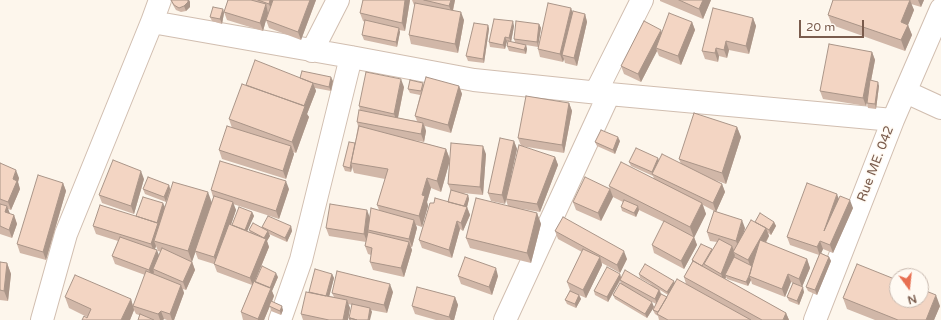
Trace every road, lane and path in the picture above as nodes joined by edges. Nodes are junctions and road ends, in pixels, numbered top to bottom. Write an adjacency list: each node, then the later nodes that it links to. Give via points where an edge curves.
1 (160, 0): 5 (street)
2 (338, 0): 6 (street)
3 (642, 0): 9 (street)
4 (941, 9): 8 (street, Rue ME. 042)
5 (152, 22): 6 (street); 13 (street, via 66,234)
6 (312, 51): 7 (street)
7 (351, 57): 9 (street, via 474,80); 14 (street, via 301,260)
8 (906, 92): 10 (street); 11 (street, Rue ME. 042)
9 (603, 93): 11 (street); 15 (street)
10 (941, 108)
11 (893, 120): 12 (street, Rue ME. 042)
12 (822, 318)
13 (42, 320)
14 (280, 320)
15 (505, 320)

